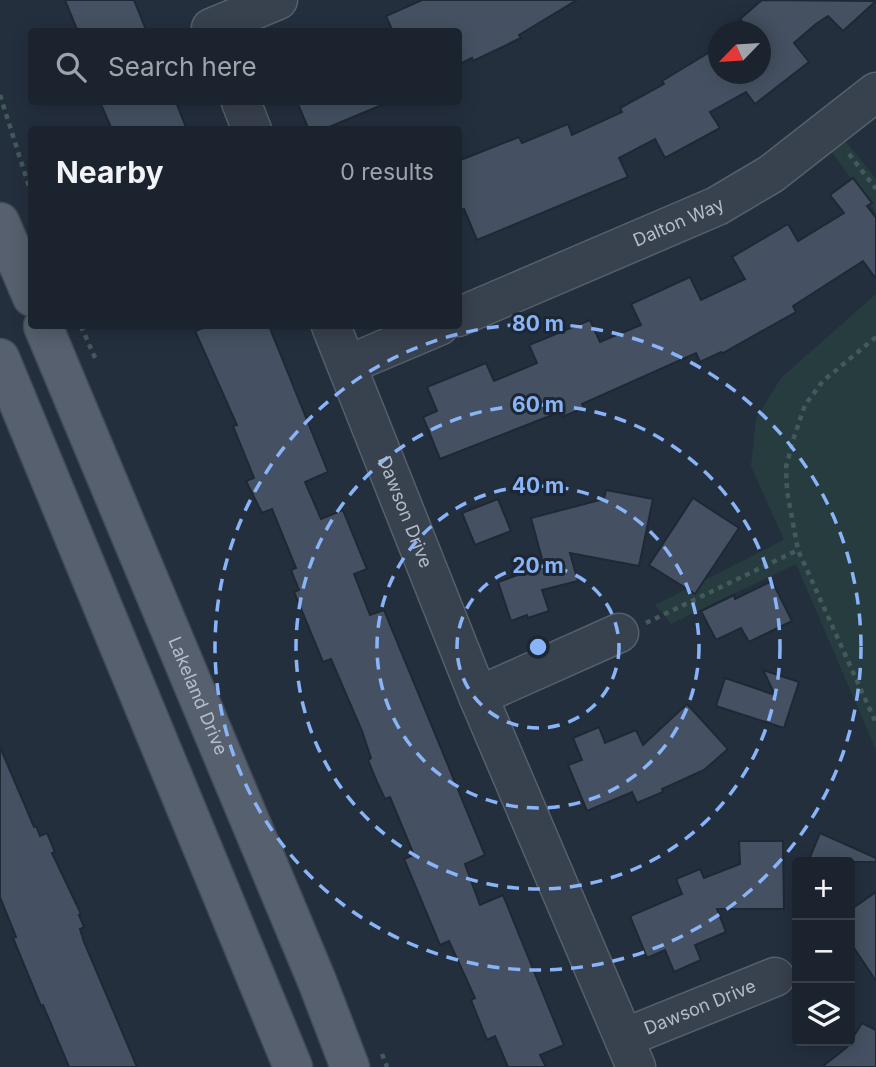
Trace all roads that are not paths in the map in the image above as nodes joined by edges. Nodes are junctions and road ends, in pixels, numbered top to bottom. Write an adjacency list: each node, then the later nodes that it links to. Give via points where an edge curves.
1 (278, 0): 2 (street)
2 (209, 20)
3 (876, 92): 8 (street, Dalton Way, via 771,174 717,206)
4 (242, 105): 5 (street)
5 (250, 126)
6 (0, 222): 7 (main road)
7 (28, 288)
8 (462, 315)
9 (44, 329): 19 (main road, Lakeland Drive)
10 (332, 329): 13 (street, Dawson Drive)
11 (432, 329): 13 (street)
12 (0, 358): 18 (main road)
13 (346, 365): 15 (street, Dawson Drive)
14 (619, 633): 15 (street)
15 (478, 696): 17 (street, Dawson Drive)
16 (775, 977): 17 (street, Dawson Drive)
17 (630, 1052)
18 (293, 1067)
19 (350, 1067)

